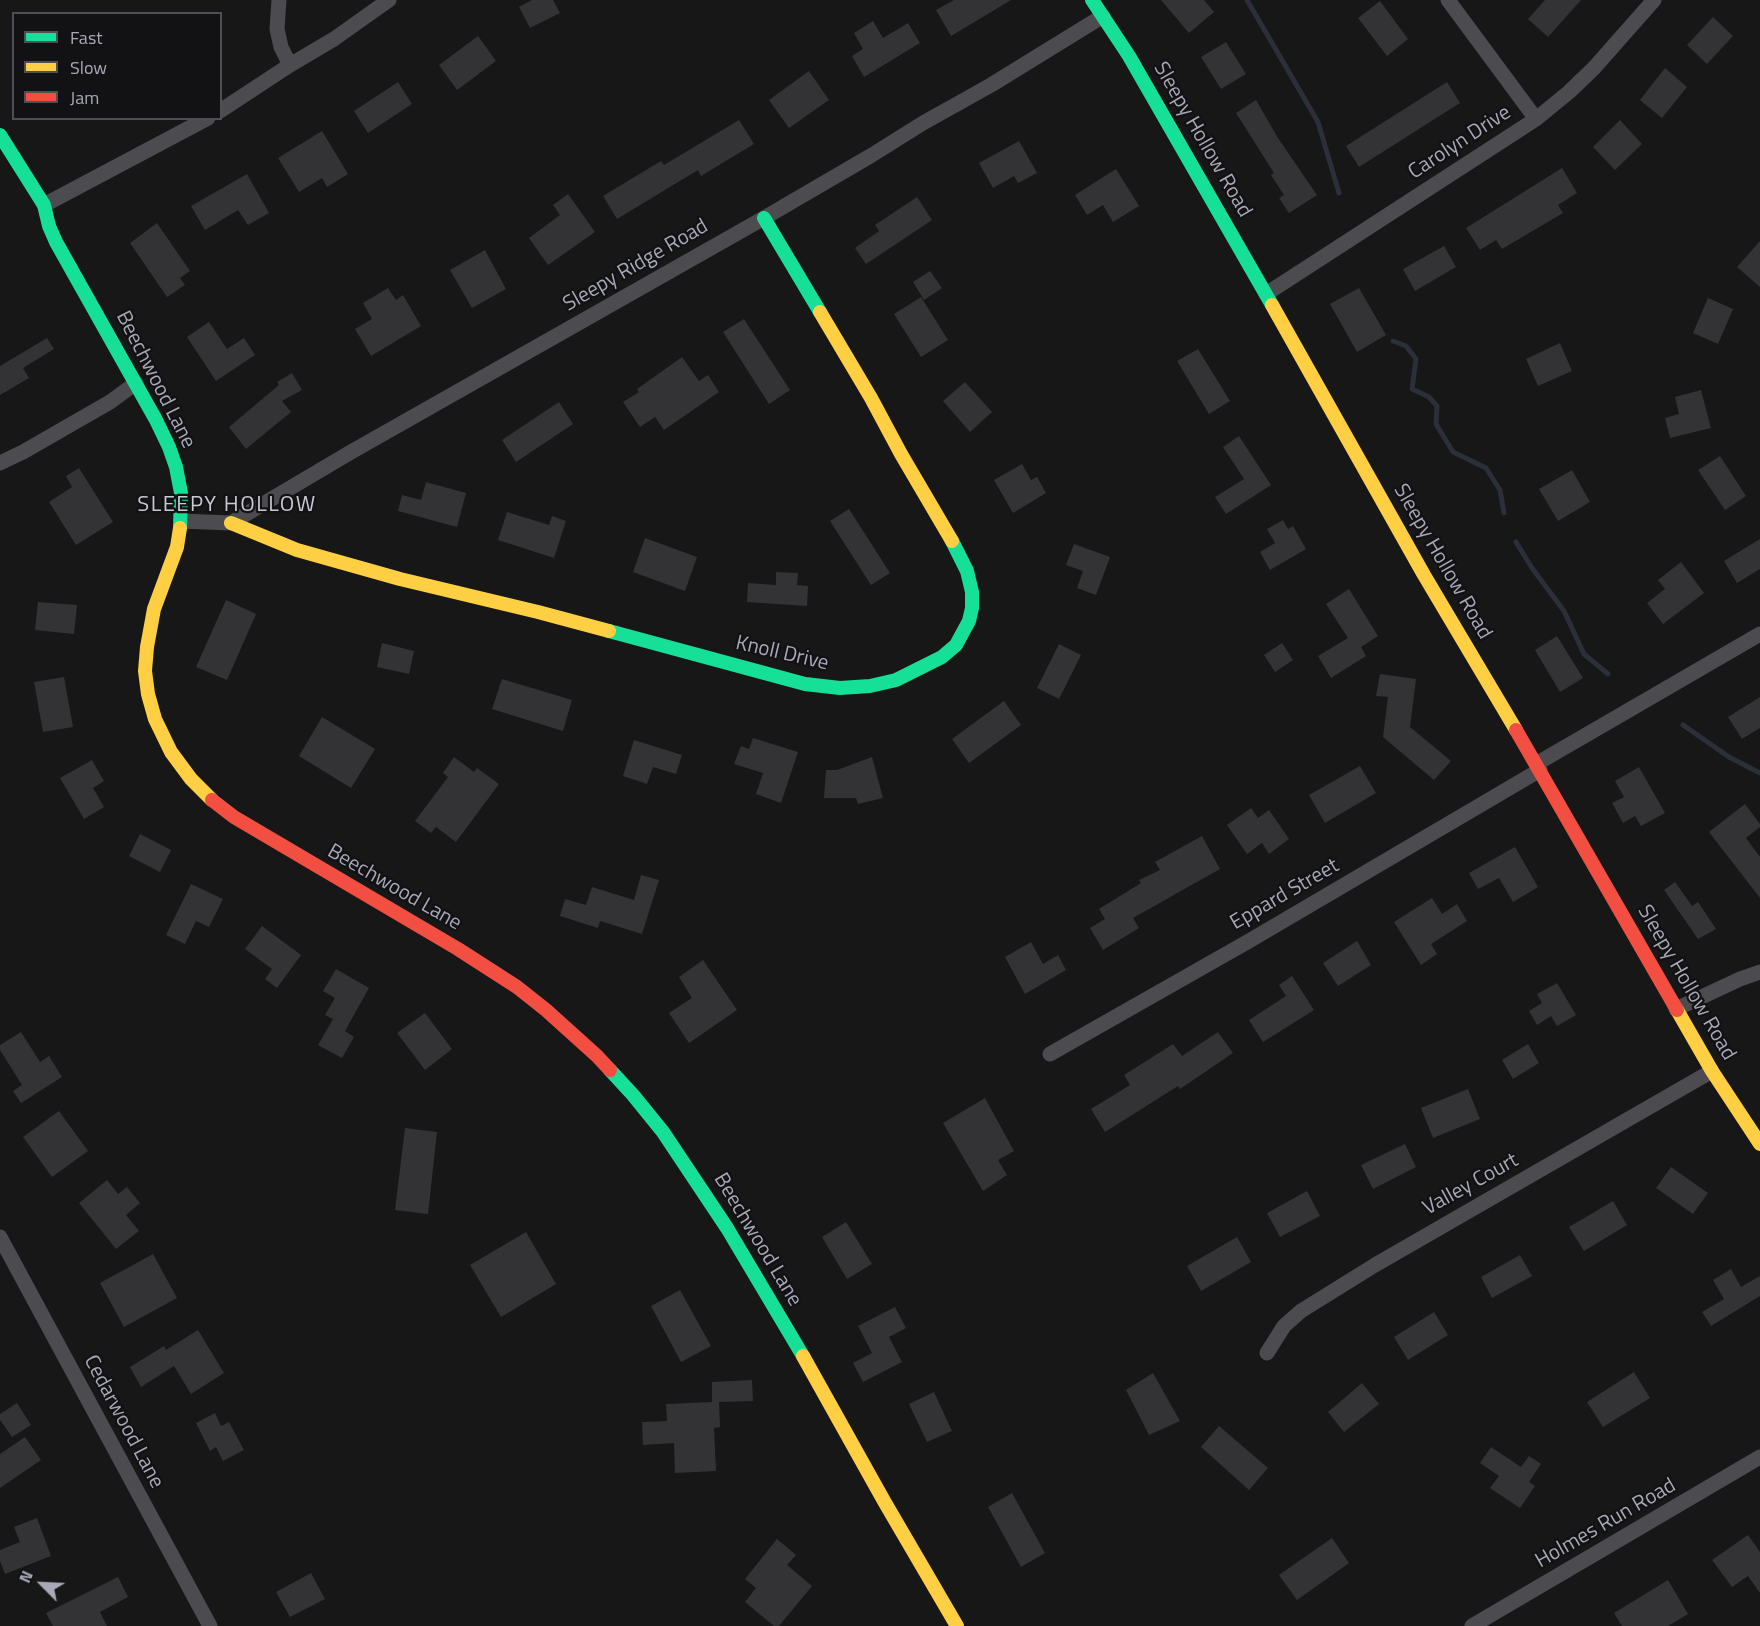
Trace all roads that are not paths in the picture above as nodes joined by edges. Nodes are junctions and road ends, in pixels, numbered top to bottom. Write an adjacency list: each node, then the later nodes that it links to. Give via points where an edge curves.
1 (279, 0): 7 (street, via 277,29)
2 (389, 0): 7 (street)
3 (1092, 0): 6 (street, Sleepy Hollow Road)
4 (1448, 0): 9 (street)
5 (1654, 0): 9 (street, Carolyn Drive, via 1594,68)
6 (1102, 16): 13 (street, Sleepy Ridge Road); 14 (street, Sleepy Hollow Road)
7 (290, 65): 8 (street)
8 (222, 110)
9 (1536, 119): 14 (street, Carolyn Drive)
10 (204, 120): 12 (street)
11 (0, 135): 12 (street, Beechwood Lane)
12 (44, 205): 15 (street, Beechwood Lane, via 56,242)
13 (764, 218): 18 (street, Sleepy Ridge Road); 18 (street, Knoll Drive, via 872,398 968,572 972,592 969,621 956,645 942,657 896,680 870,686 805,684 331,560)
14 (1266, 294): 20 (street, Sleepy Hollow Road, via 1424,576)
15 (136, 383): 16 (street, via 110,402); 17 (street, Beechwood Lane, via 173,457 181,494)
16 (0, 463)
17 (181, 521): 18 (street); 30 (street, Beechwood Lane, via 177,547 154,609 145,671 155,719 171,752 210,800 234,817 517,987 597,1056 633,1095 663,1132 727,1228)
18 (231, 523)
19 (1760, 634): 20 (street, Eppard Street)
20 (1538, 766): 22 (street, Sleepy Hollow Road); 23 (street, Eppard Street, via 1249,941)
21 (1760, 972): 22 (street)
22 (1676, 1009): 24 (street, Sleepy Hollow Road)
23 (1050, 1054)
24 (1712, 1071): 25 (street, Sleepy Hollow Road); 27 (street, Valley Court, via 1301,1311 1284,1326)
25 (1760, 1144)
26 (0, 1237): 29 (street, Cedarwood Lane)
27 (1267, 1353)
28 (1760, 1457): 31 (street, Holmes Run Road)
29 (210, 1626)
30 (957, 1626)
31 (1472, 1626)

